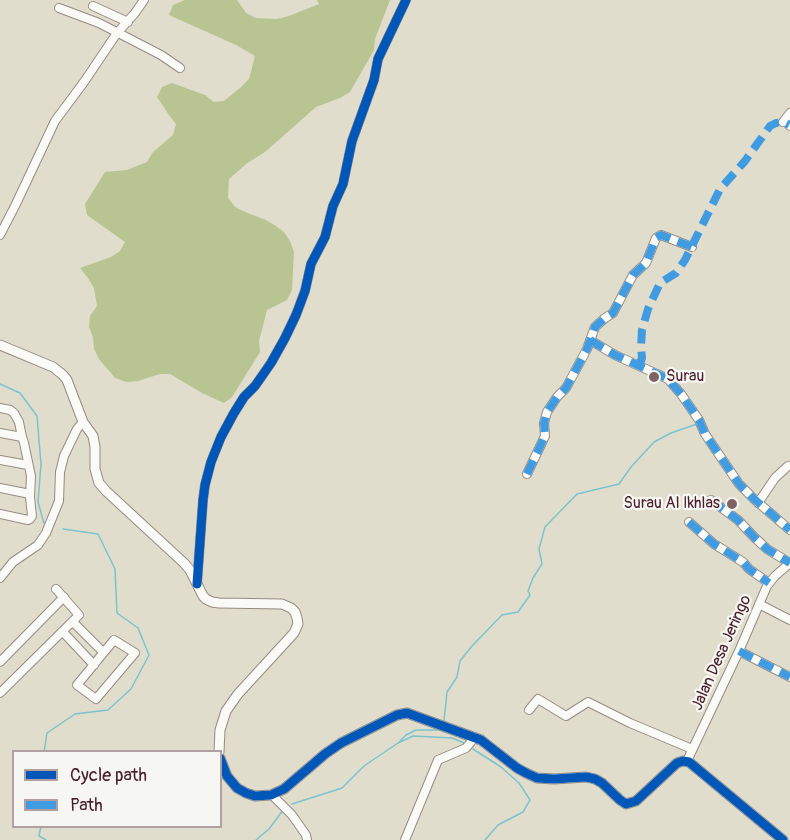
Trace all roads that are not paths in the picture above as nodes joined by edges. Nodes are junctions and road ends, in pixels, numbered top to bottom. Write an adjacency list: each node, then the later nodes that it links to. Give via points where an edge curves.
1 (144, 0): 5 (street)
2 (406, 0): 32 (street, via 378,59 343,184 311,264 296,315 271,363 234,413 211,462 203,500)
3 (93, 6): 5 (street)
4 (59, 8): 6 (street)
5 (128, 22): 6 (street)
6 (117, 33): 7 (street); 10 (street, via 55,121)
7 (180, 68)
8 (790, 113): 9 (street)
9 (787, 124)
10 (2, 226): 11 (street)
11 (0, 235)
12 (692, 247): 13 (street, via 661,235 656,238 646,263 633,275 613,313 596,327)
13 (590, 340): 22 (street, via 547,412 545,436); 26 (street, via 668,379 699,420 732,475)
14 (0, 345): 16 (street, via 59,371 67,380)
15 (0, 408): 18 (street, via 14,413)
16 (83, 422): 31 (street, via 64,456 58,501 46,533); 32 (street, via 93,436 94,469 102,488 184,563)
17 (0, 433): 18 (street)
18 (22, 437): 20 (street)
19 (0, 460): 20 (street)
20 (28, 465): 24 (street, via 32,476)
21 (788, 466): 26 (street)
22 (527, 474)
23 (0, 488): 24 (street)
24 (30, 494): 27 (street, via 30,519)
25 (711, 500): 30 (street, via 767,549)
26 (758, 502): 29 (street)
27 (0, 514)
28 (689, 522): 33 (street)
29 (790, 530)
30 (790, 563): 33 (street, Jalan Desa Jeringo)
31 (0, 578)
32 (197, 584): 49 (street, via 203,596 212,602 282,604 293,610 298,621 292,635 229,705 220,730)
33 (769, 584): 36 (street, Jalan Desa Jeringo)
34 (56, 589): 35 (street)
35 (63, 597): 38 (street, via 79,615); 42 (street)
36 (759, 604): 37 (street); 40 (street, Jalan Desa Jeringo)
37 (790, 620)
38 (73, 622): 39 (street); 41 (street)
39 (63, 632): 43 (street); 45 (street)
40 (739, 651): 44 (street); 48 (street, Jalan Desa Jeringo)
41 (103, 652): 43 (street); 43 (street, via 114,640 135,653 96,699 77,685)
42 (0, 662)
43 (94, 665)
44 (790, 677)
45 (0, 693)
46 (529, 710): 48 (street, via 538,699 566,716 588,702)
47 (473, 737): 50 (street, via 526,773 544,779 595,779 626,804 636,801 679,762); 52 (street, via 410,714 400,714 341,743); 54 (street, via 466,748 438,760)
48 (692, 749): 50 (street, Jalan Desa Jeringo)
49 (219, 750)
50 (687, 761): 55 (street)
51 (222, 764): 52 (street, via 230,781 241,791 255,796)
52 (272, 795): 53 (street, via 292,815)
53 (307, 840)
54 (405, 840)
55 (783, 840)

